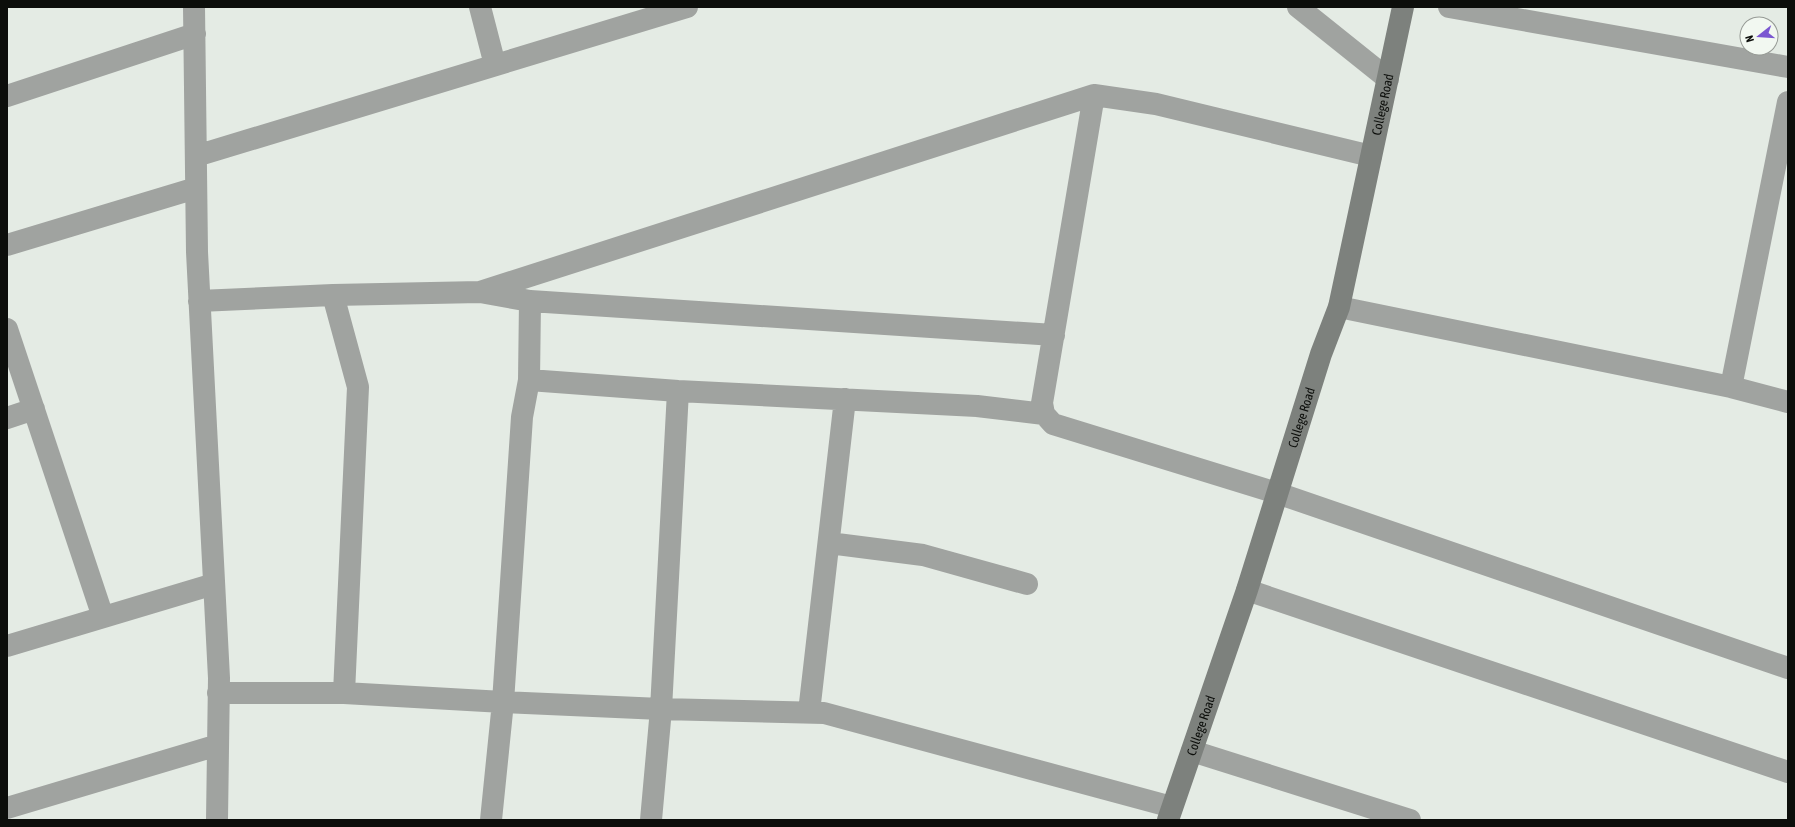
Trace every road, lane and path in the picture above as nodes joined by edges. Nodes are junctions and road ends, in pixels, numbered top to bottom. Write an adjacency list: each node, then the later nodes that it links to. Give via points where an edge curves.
1 (194, 7): 7 (street)
2 (480, 7): 8 (street)
3 (687, 7): 8 (street)
4 (1298, 7): 10 (street)
5 (1403, 7): 10 (main road, College Road)
6 (1449, 7): 9 (street)
7 (195, 34): 12 (street); 14 (street)
8 (495, 65): 14 (street)
9 (1788, 67)
10 (1388, 79): 15 (main road, College Road)
11 (1094, 95): 15 (street, via 1156,104); 18 (street); 24 (street)
12 (7, 96)
13 (1788, 102): 26 (street)
14 (196, 156): 16 (street)
15 (1371, 156): 22 (main road, College Road)
16 (196, 188): 17 (street); 20 (street)
17 (7, 245)
18 (480, 292): 19 (street); 21 (street)
19 (334, 295): 20 (street); 42 (street, via 358,387)
20 (200, 301): 35 (street)
21 (530, 301): 24 (street); 25 (street)
22 (1339, 307): 26 (street); 33 (main road, College Road)
23 (7, 329): 30 (street)
24 (1054, 335): 31 (street, via 1042,403)
25 (529, 380): 27 (street); 43 (street, via 522,417)
26 (1731, 387): 29 (street)
27 (678, 391): 28 (street); 44 (street)
28 (845, 399): 31 (street, via 977,406); 34 (street)
29 (1788, 402)
30 (34, 409): 32 (street); 38 (street)
31 (1044, 414): 33 (street, via 1053,424)
32 (7, 418)
33 (1277, 494): 37 (main road, College Road); 40 (street)
34 (829, 543): 36 (street, via 923,555); 45 (street)
35 (214, 584): 38 (street); 41 (street)
36 (1028, 584)
37 (1246, 590): 47 (main road, College Road); 48 (street)
38 (104, 617): 39 (street)
39 (7, 646)
40 (1788, 668)
41 (218, 693): 42 (street); 46 (street)
42 (344, 693): 43 (street)
43 (503, 702): 44 (street); 52 (street)
44 (661, 709): 45 (street); 53 (street)
45 (810, 712): 50 (street, via 824,713)
46 (218, 745): 49 (street); 51 (street)
47 (1192, 750): 50 (main road, College Road); 54 (street)
48 (1788, 772)
49 (7, 808)
50 (1170, 814)
51 (216, 820)
52 (491, 820)
53 (651, 820)
54 (1410, 820)

